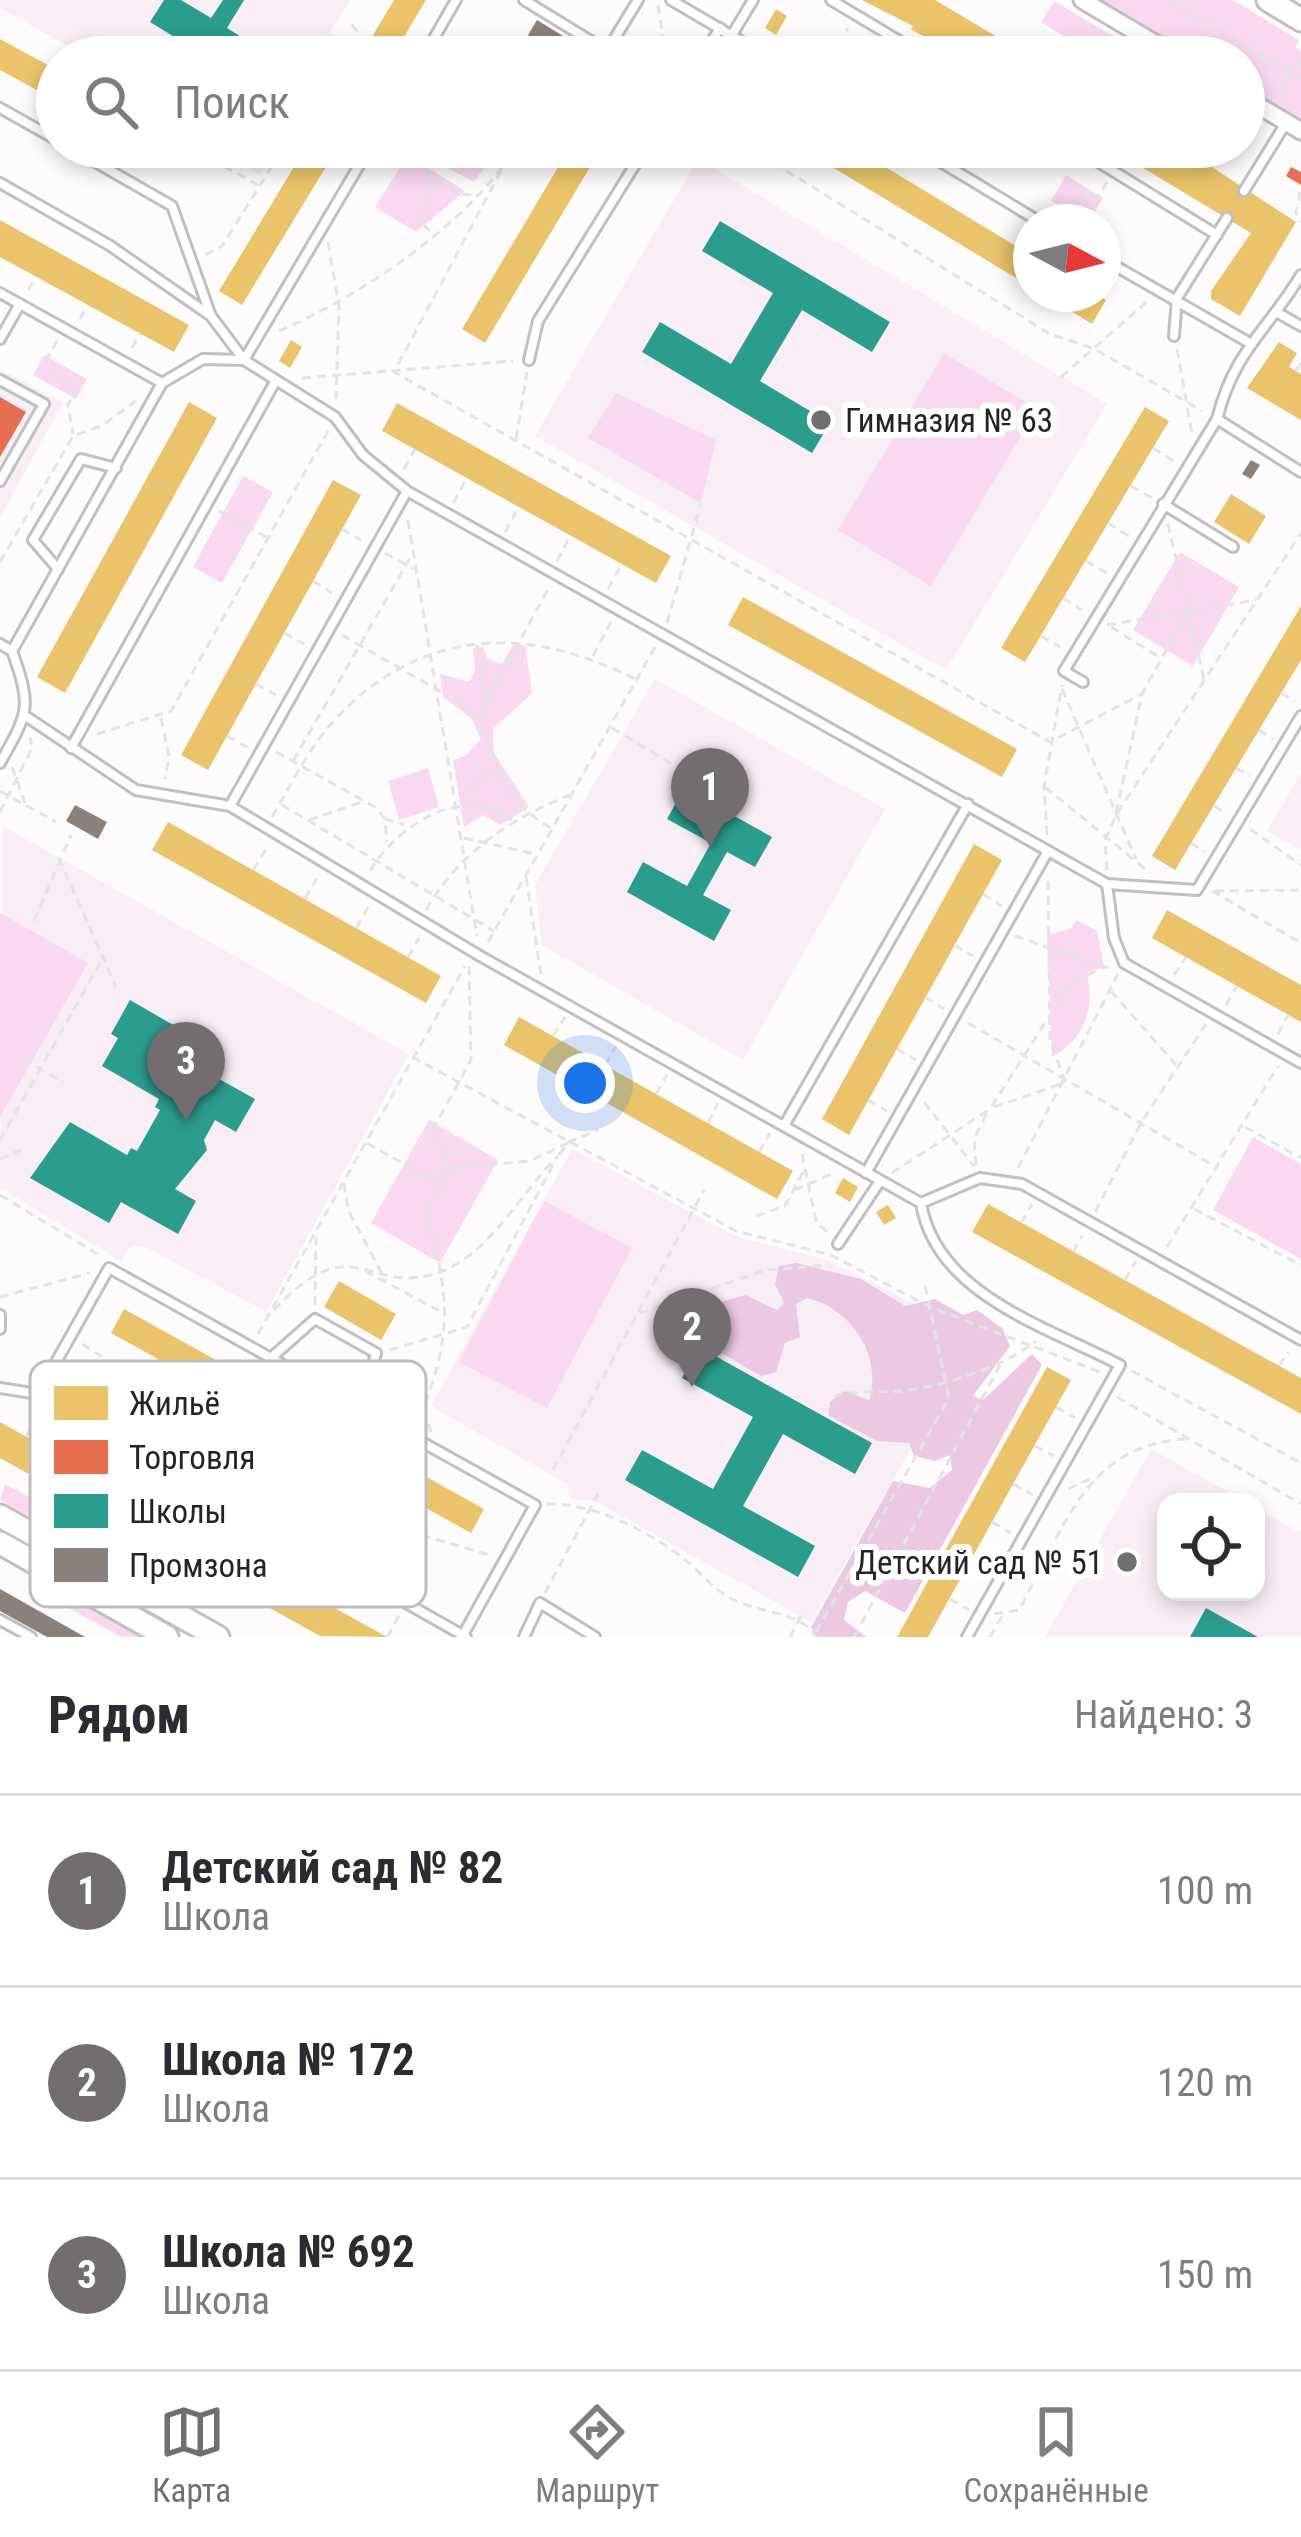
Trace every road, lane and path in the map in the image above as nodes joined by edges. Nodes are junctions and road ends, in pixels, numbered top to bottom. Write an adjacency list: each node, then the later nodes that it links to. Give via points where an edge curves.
1 (456, 0): 17 (lane)
2 (524, 0): 18 (lane)
3 (638, 0): 19 (lane)
4 (657, 0): 20 (path)
5 (670, 0): 14 (lane)
6 (753, 0): 15 (lane)
7 (831, 0): 11 (lane)
8 (1082, 0): 25 (street)
9 (1168, 0): 26 (path)
10 (1268, 0): 13 (street)
11 (855, 15): 23 (path); 24 (lane)
12 (348, 20): 16 (path)
13 (1301, 20)
14 (720, 28): 15 (lane); 21 (path); 22 (lane)
15 (732, 35)
16 (354, 36)
17 (435, 36)
18 (583, 36)
19 (616, 36)
20 (663, 36)
21 (698, 36)
22 (715, 36)
23 (842, 36)
24 (890, 36)
25 (1143, 36)
26 (1230, 36)
27 (1265, 56): 29 (path)
28 (1301, 56): 29 (path)
29 (1292, 72): 30 (path); 31 (path)
30 (1301, 78)
31 (1280, 92)
32 (0, 108): 35 (lane)
33 (1265, 110): 34 (street)
34 (1294, 127): 36 (lane)
35 (36, 128)
36 (1265, 164)
37 (106, 168): 63 (lane, via 172,206)
38 (227, 168): 51 (path)
39 (271, 168): 51 (path)
40 (357, 168): 59 (lane)
41 (419, 168): 49 (path)
42 (504, 168): 48 (path)
43 (633, 168): 83 (lane, via 538,321)
44 (782, 168): 82 (path, via 1050,334)
45 (952, 168): 56 (lane)
46 (1108, 168): 62 (lane)
47 (1261, 168): 52 (lane)
48 (501, 172): 54 (path); 88 (path)
49 (435, 178): 54 (path); 61 (path, via 421,222)
50 (0, 183): 74 (lane)
51 (260, 186): 63 (path, via 222,246)
52 (1244, 190)
53 (1300, 192): 60 (path)
54 (476, 195): 61 (path)
55 (1099, 195): 57 (path)
56 (1013, 204)
57 (1066, 204)
58 (1227, 218): 62 (lane)
59 (325, 222): 72 (path); 80 (lane)
60 (1301, 222)
61 (432, 233): 72 (path)
62 (1216, 235): 69 (lane)
63 (195, 260): 74 (lane)
64 (1121, 270): 67 (lane)
65 (1301, 275): 73 (lane)
66 (36, 277): 70 (path)
67 (1158, 292): 69 (lane); 82 (path)
68 (0, 293): 70 (lane)
69 (1177, 298): 78 (lane); 81 (lane)
70 (20, 304): 76 (lane); 79 (lane)
71 (88, 305): 76 (path)
72 (339, 306): 80 (path); 89 (path)
73 (1279, 313): 75 (lane); 81 (lane)
74 (211, 316): 84 (lane)
75 (1301, 326)
76 (68, 331): 85 (lane); 97 (path, via 45,362 75,392 68,405)
77 (140, 334): 85 (path)
78 (1174, 336): 94 (path)
79 (0, 339)
80 (255, 341): 84 (lane)
81 (1248, 341): 96 (lane)
82 (1095, 349): 90 (path); 94 (path)
83 (529, 359): 88 (path); 98 (path)
84 (244, 360): 92 (lane); 93 (lane, via 203,359)
85 (124, 362): 93 (lane)
86 (1301, 362): 87 (path)
87 (1296, 371)
88 (394, 373): 89 (path); 98 (path)
89 (337, 376): 92 (path); 95 (path)
90 (1061, 376)
91 (0, 380): 106 (lane, via 44,404)
92 (276, 380): 95 (lane); 111 (lane)
93 (162, 383): 102 (lane)
94 (1186, 401): 96 (path); 101 (path)
95 (335, 417): 107 (lane); 118 (path)
96 (1217, 419): 101 (lane); 104 (lane)
97 (73, 436)
98 (516, 439): 119 (path)
99 (1153, 448): 103 (path)
100 (416, 449): 107 (path)
101 (1195, 454): 103 (lane)
102 (116, 469): 126 (lane); 126 (lane, via 81,459 45,519 33,540)
103 (1186, 469): 112 (lane)
104 (1301, 472)
105 (467, 478): 114 (path)
106 (0, 481)
107 (396, 482): 109 (lane)
108 (1131, 485): 112 (path)
109 (405, 494): 114 (lane); 123 (path); 133 (lane)
110 (701, 503): 119 (path)
111 (207, 504): 118 (path); 173 (lane)
112 (1163, 505): 121 (lane); 122 (lane); 135 (path)
113 (519, 507): 120 (path)
114 (447, 514): 120 (lane)
115 (1108, 523): 121 (path)
116 (1301, 533): 132 (path)
117 (570, 536): 127 (path)
118 (268, 538): 165 (path, via 171,711)
119 (694, 540): 140 (path); 172 (path)
120 (500, 542): 127 (lane)
121 (1140, 543): 128 (lane)
122 (1233, 547)
123 (414, 552): 145 (path); 148 (path)
124 (1086, 561): 128 (path)
125 (622, 564): 130 (path)
126 (58, 569): 146 (lane)
127 (554, 572): 130 (lane); 142 (path)
128 (1118, 580): 136 (lane)
129 (313, 581): 133 (path)
130 (602, 598): 134 (lane)
131 (1063, 598): 136 (path)
132 (1257, 599): 135 (path); 155 (path)
133 (346, 601): 138 (lane)
134 (619, 608): 140 (lane); 150 (path)
135 (1188, 611): 137 (path); 151 (path); 155 (path)
136 (1096, 618): 137 (path); 149 (lane)
137 (1107, 625): 151 (path)
138 (330, 628): 145 (path); 147 (lane)
139 (284, 632): 147 (path)
140 (664, 632): 154 (path); 190 (lane)
141 (1041, 636): 149 (path)
142 (521, 641): 143 (path); 150 (path); 163 (path)
143 (477, 643): 148 (path); 163 (path)
144 (0, 644): 146 (lane)
145 (360, 645): 152 (path); 176 (path)
146 (12, 651): 167 (lane)
147 (317, 651): 162 (lane)
148 (433, 654): 152 (path); 159 (path)
149 (1073, 655): 153 (lane)
150 (592, 657): 154 (path)
151 (1161, 659): 161 (path)
152 (403, 670): 159 (path); 179 (path, via 363,693)
153 (1064, 671): 156 (lane); 158 (path)
154 (637, 680): 169 (path)
155 (1204, 680): 196 (path)
156 (1083, 682)
157 (256, 684): 162 (path)
158 (1061, 688): 170 (path); 172 (path)
159 (438, 690): 168 (path); 186 (path)
160 (1281, 693): 164 (path)
161 (1142, 694): 170 (path); 196 (path)
162 (289, 702): 175 (lane)
163 (486, 704): 168 (path)
164 (1301, 705)
165 (160, 714): 173 (path); 184 (path, via 169,757)
166 (1301, 716): 200 (lane)
167 (27, 717): 173 (lane); 174 (lane); 181 (path, via 32,748)
168 (478, 719): 178 (path)
169 (610, 727): 180 (path); 185 (path)
170 (1078, 727): 172 (path); 196 (path)
171 (227, 736): 175 (path)
172 (1050, 742): 182 (path)
173 (73, 744): 184 (lane, via 136,790)
174 (3, 750): 177 (lane); 181 (path)
175 (262, 750): 176 (path); 192 (lane)
176 (293, 761): 179 (path)
177 (0, 763)
178 (493, 764): 186 (path); 195 (path)
179 (301, 766): 188 (path); 189 (path)
180 (678, 768)
181 (17, 780): 187 (path); 191 (path)
182 (1044, 786): 207 (path); 210 (path)
183 (0, 791): 187 (path)
184 (163, 793): 192 (lane)
185 (572, 794): 195 (path); 203 (path)
186 (456, 795): 193 (path)
187 (9, 796): 191 (path); 194 (path)
188 (365, 801): 197 (path); 198 (path)
189 (280, 804): 198 (path); 204 (path)
190 (968, 804): 210 (lane); 281 (lane)
191 (26, 805): 201 (path)
192 (230, 806): 204 (lane)
193 (458, 808): 199 (path); 202 (path); 206 (path)
194 (0, 812)
195 (526, 814): 199 (path); 203 (path)
196 (1116, 815): 207 (path); 214 (path)
197 (386, 819): 202 (path); 209 (path)
198 (307, 820): 215 (path)
199 (514, 821): 208 (path)
200 (1239, 821): 217 (path); 222 (lane)
201 (56, 822)
202 (406, 825): 209 (path)
203 (552, 829): 211 (path)
204 (271, 830): 216 (lane); 218 (path)
205 (71, 835): 212 (path)
206 (462, 837): 208 (path); 213 (path)
207 (1105, 839): 214 (path); 221 (path)
208 (485, 842): 211 (path); 213 (path)
209 (387, 847): 215 (path)
210 (1048, 851): 221 (lane); 230 (lane); 239 (path)
211 (537, 855): 219 (path)
212 (59, 858): 232 (path); 243 (path)
213 (465, 860): 228 (path); 231 (path)
214 (1136, 860): 223 (path)
215 (376, 861): 220 (path); 228 (path)
216 (326, 862): 220 (lane); 229 (path)
217 (1301, 865)
218 (253, 870)
219 (526, 875): 235 (path); 251 (path)
220 (362, 884): 226 (lane)
221 (1107, 884): 223 (lane); 245 (lane)
222 (1200, 884): 223 (lane); 225 (path)
223 (1170, 890)
224 (1301, 890): 225 (path)
225 (1213, 892): 237 (path)
226 (376, 893): 233 (lane); 234 (path)
227 (983, 894): 230 (path)
228 (434, 896): 231 (path); 233 (path)
229 (305, 899)
230 (1013, 913): 236 (lane)
231 (474, 920): 235 (path); 240 (path)
232 (34, 921)
233 (424, 922): 240 (lane); 241 (path)
234 (356, 928)
235 (494, 931): 240 (path)
236 (1002, 932): 239 (path); 244 (lane)
237 (1301, 944)
238 (954, 945): 244 (path)
239 (1047, 947): 246 (path); 257 (path)
240 (480, 956): 251 (lane)
241 (408, 957)
242 (1186, 957): 248 (path)
243 (103, 958): 249 (path); 271 (path)
244 (985, 962): 255 (lane)
245 (1122, 967): 246 (path); 248 (lane); 250 (path)
246 (1104, 968): 257 (path, via 1070,984)
247 (1237, 986): 254 (path)
248 (1167, 987): 254 (lane)
249 (116, 988)
250 (1110, 990): 270 (path); 273 (path)
251 (543, 991): 253 (lane)
252 (926, 997): 255 (path)
253 (571, 1006): 258 (lane); 259 (path)
254 (1217, 1014): 260 (lane); 270 (path)
255 (955, 1015): 264 (path); 269 (lane)
256 (1288, 1015): 260 (path)
257 (1050, 1019): 264 (path); 273 (path, via 1052,1057)
258 (622, 1035): 266 (lane); 268 (path)
259 (553, 1036)
260 (1271, 1047): 262 (lane)
261 (897, 1049): 269 (path)
262 (1285, 1054): 267 (lane); 284 (path)
263 (412, 1057): 274 (path); 274 (path, via 469,960 471,1060); 289 (path)
264 (1027, 1058): 273 (path); 279 (path)
265 (23, 1059): 271 (path)
266 (674, 1064): 276 (lane); 277 (path)
267 (1301, 1064)
268 (605, 1065)
269 (926, 1066): 275 (lane)
270 (1178, 1067): 283 (path)
271 (40, 1069): 272 (path); 288 (path)
272 (62, 1082)
273 (1066, 1083): 279 (path); 283 (path); 302 (path)
274 (458, 1084): 290 (path); 297 (path, via 432,1131)
275 (913, 1090): 280 (lane); 287 (path)
276 (724, 1091): 281 (lane); 282 (path)
277 (656, 1094)
278 (868, 1100): 280 (path)
279 (990, 1109): 287 (path); 301 (path, via 977,1124)
280 (897, 1117): 300 (lane)
281 (781, 1122): 286 (lane); 292 (path)
282 (708, 1123)
283 (1141, 1123): 298 (path); 315 (path)
284 (1243, 1126): 294 (path); 298 (path)
285 (598, 1130): 290 (path)
286 (799, 1132): 296 (lane); 299 (path)
287 (951, 1132): 301 (path); 304 (path)
288 (0, 1139)
289 (366, 1142): 303 (path); 306 (path)
290 (569, 1142): 293 (path); 297 (path, via 530,1161); 313 (path)
291 (25, 1148): 295 (path)
292 (759, 1152)
293 (558, 1156): 327 (path, via 464,1259); 342 (path, via 467,1327)
294 (1301, 1158)
295 (0, 1159)
296 (848, 1162): 300 (lane); 305 (path)
297 (450, 1168): 306 (path)
298 (1218, 1168): 312 (path)
299 (804, 1171): 305 (path); 308 (path)
300 (866, 1173): 304 (lane)
301 (978, 1174): 302 (lane); 311 (lane)
302 (1011, 1180): 309 (lane)
303 (344, 1181): 317 (path); 328 (path, via 347,1210)
304 (880, 1181): 311 (lane); 318 (lane)
305 (807, 1184): 308 (path); 318 (path, via 816,1221)
306 (440, 1185): 327 (path, via 426,1213)
307 (704, 1190): 313 (path)
308 (793, 1190): 314 (path, via 776,1213)
309 (1038, 1193): 315 (lane); 316 (path)
310 (0, 1195): 322 (path)
311 (921, 1203): 339 (lane, via 928,1231 966,1281)
312 (1192, 1208): 321 (path); 324 (path)
313 (692, 1210): 333 (path, via 736,1231 831,1255); 335 (path)
314 (756, 1216)
315 (1090, 1222): 319 (lane); 320 (path)
316 (1021, 1223)
317 (316, 1233): 326 (path); 337 (path)
318 (838, 1244)
319 (1142, 1250): 321 (lane); 330 (path)
320 (1073, 1252)
321 (1159, 1260): 343 (lane)
322 (110, 1265): 332 (path); 341 (lane); 344 (lane)
323 (829, 1265): 335 (path, via 766,1270)
324 (1301, 1265)
325 (357, 1268): 326 (path); 328 (path); 329 (path)
326 (316, 1271): 337 (path); 338 (path)
327 (442, 1271): 328 (path); 334 (path)
328 (381, 1272): 329 (path)
329 (386, 1280): 334 (path)
330 (1125, 1280)
331 (925, 1285): 333 (path)
332 (0, 1297)
333 (930, 1307): 345 (path); 354 (path)
334 (445, 1314): 342 (path)
335 (636, 1314): 372 (path)
336 (0, 1316): 340 (lane)
337 (269, 1316): 344 (path)
338 (315, 1319): 346 (lane); 347 (lane)
339 (1051, 1328): 345 (path); 353 (lane)
340 (0, 1329)
341 (70, 1337): 348 (lane); 349 (path)
342 (442, 1337): 346 (path); 360 (path)
343 (1301, 1340)
344 (251, 1346): 347 (lane)
345 (1028, 1347): 352 (path); 355 (path)
346 (376, 1353): 351 (lane)
347 (272, 1358): 350 (lane)
348 (57, 1361)
349 (112, 1361)
350 (277, 1361)
351 (374, 1361)
352 (1000, 1365): 354 (path); 411 (path)
353 (1120, 1365): 355 (lane); 371 (path)
354 (948, 1378): 359 (path, via 905,1391); 401 (path, via 949,1398)
355 (1113, 1378): 357 (lane)
356 (0, 1388): 358 (lane)
357 (1106, 1390): 363 (lane); 366 (path)
358 (30, 1393)
359 (834, 1396)
360 (426, 1400)
361 (1056, 1407): 363 (path)
362 (426, 1416): 369 (path)
363 (1086, 1424): 370 (lane)
364 (30, 1430): 365 (path)
365 (26, 1436)
366 (1188, 1439): 373 (path, via 1150,1440); 377 (path)
367 (426, 1443): 369 (lane)
368 (1035, 1446): 370 (path)
369 (438, 1450): 378 (lane)
370 (1064, 1462): 376 (lane)
371 (1301, 1463)
372 (553, 1470)
373 (1095, 1477): 376 (path); 397 (path, via 1019,1610)
374 (1013, 1484): 376 (path)
375 (598, 1494): 379 (path)
376 (1043, 1501): 384 (lane)
377 (1301, 1504)
378 (535, 1505): 379 (path); 386 (lane)
379 (592, 1505): 391 (path); 400 (path, via 736,1601)
380 (0, 1516): 382 (street)
381 (992, 1522): 384 (path)
382 (30, 1533)
383 (426, 1536): 386 (path)
384 (1022, 1539): 389 (lane)
385 (0, 1543): 387 (street)
386 (505, 1559): 402 (lane)
387 (30, 1560)
388 (970, 1561): 389 (path)
389 (1000, 1577): 398 (lane)
390 (950, 1599): 398 (path)
391 (540, 1603): 408 (lane); 409 (lane)
392 (114, 1607): 405 (street)
393 (164, 1607): 406 (street)
394 (404, 1607): 407 (path)
395 (413, 1607): 402 (lane)
396 (804, 1610): 400 (path)
397 (1004, 1612): 398 (path); 412 (path)
398 (979, 1616): 403 (lane)
399 (0, 1620): 404 (lane)
400 (798, 1622): 401 (path); 410 (path)
401 (816, 1634)
402 (465, 1636)
403 (970, 1636)
404 (31, 1637)
405 (167, 1637)
406 (218, 1637)
407 (387, 1637)
408 (524, 1637)
409 (595, 1637)
410 (790, 1637)
411 (854, 1637)
412 (990, 1637)

